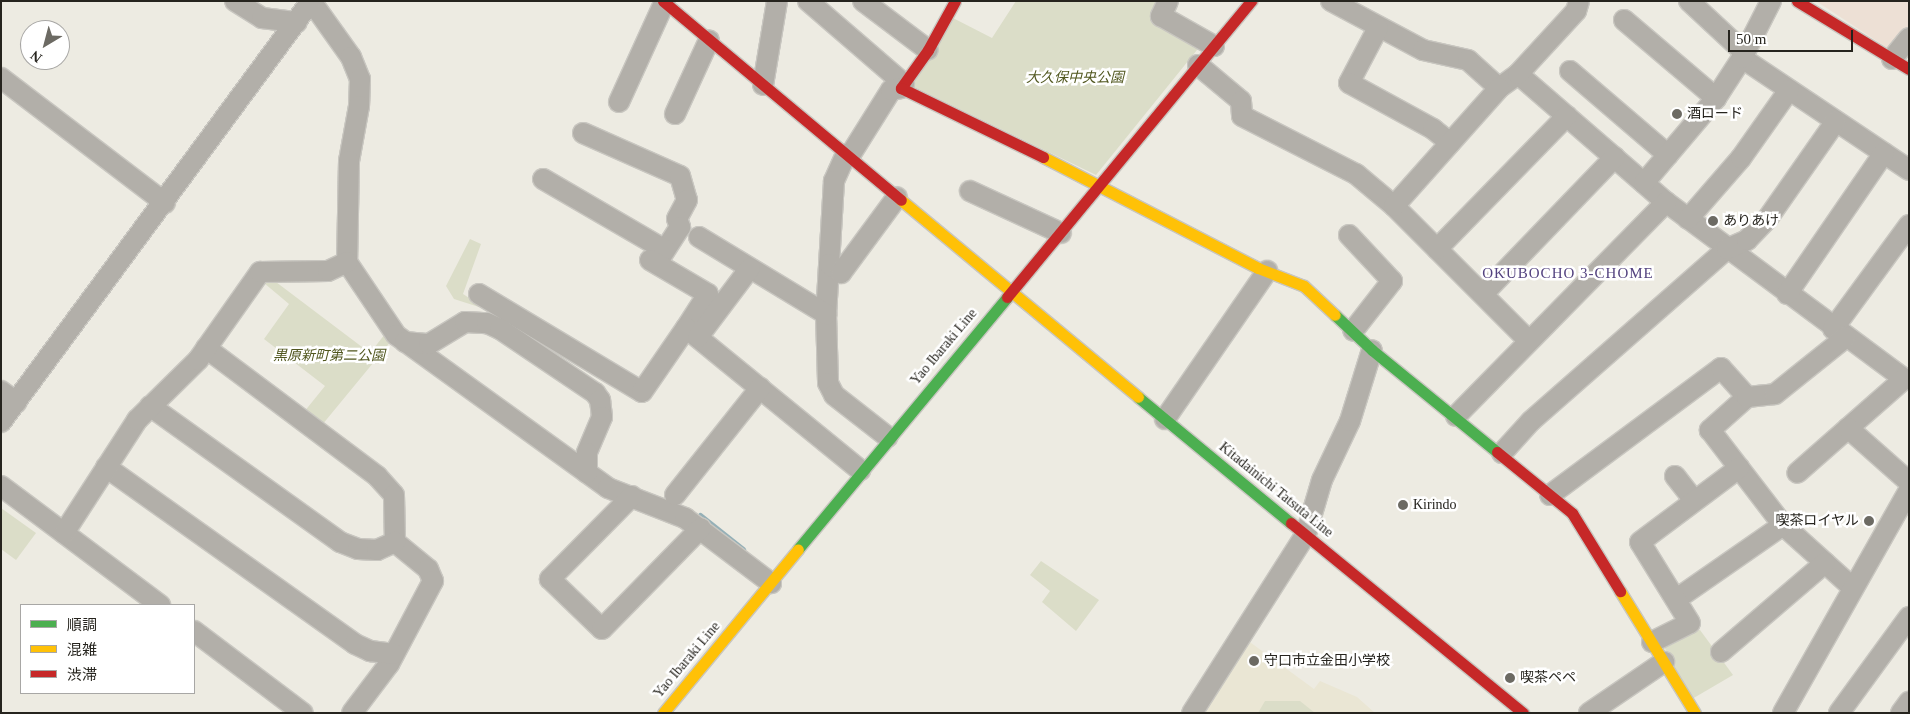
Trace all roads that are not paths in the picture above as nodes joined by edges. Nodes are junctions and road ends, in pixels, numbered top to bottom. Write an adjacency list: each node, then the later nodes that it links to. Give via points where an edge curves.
1 (235, 1): 16 (street, via 262,18)
2 (311, 1): 16 (street); 60 (street, via 351,57 360,79 359,106 349,161)
3 (777, 1): 28 (street)
4 (808, 1): 29 (street)
5 (863, 1): 21 (street)
6 (955, 1): 21 (street)
7 (1168, 1): 20 (street, via 1161,16)
8 (1251, 1): 20 (street, Yao Ibaraki Line)
9 (1331, 1): 17 (street)
10 (1579, 1): 26 (street, via 1576,11)
11 (1689, 1): 22 (street)
12 (1771, 1): 22 (street)
13 (1797, 1): 23 (street)
14 (664, 2): 19 (street, Kitadainichi Tatsuta Line); 33 (street)
15 (1624, 20): 32 (street)
16 (297, 22): 50 (street)
17 (1378, 28): 30 (street, via 1423,50 1468,60); 38 (street, via 1350,83 1433,129)
18 (1909, 38): 23 (street)
19 (709, 40): 28 (street, Kitadainichi Tatsuta Line); 34 (street)
20 (1214, 46): 24 (street, Yao Ibaraki Line)
21 (928, 50): 29 (street)
22 (1744, 56): 31 (street); 32 (street)
23 (1901, 64)
24 (1198, 65): 46 (street, Yao Ibaraki Line); 51 (street, via 1241,101 1242,116 1356,174)
25 (1570, 71): 41 (street)
26 (1518, 74): 30 (street); 35 (street)
27 (1, 78): 50 (street)
28 (763, 85): 40 (street, Kitadainichi Tatsuta Line)
29 (902, 86): 40 (street, via 892,90); 46 (street)
30 (1499, 88): 38 (street)
31 (1789, 90): 36 (street); 52 (street, via 1741,158)
32 (1716, 98): 41 (street)
33 (619, 102)
34 (675, 114)
35 (1567, 116): 42 (street); 57 (street)
36 (1836, 121): 39 (street); 58 (street, via 1768,218 1747,240)
37 (583, 133): 59 (street, via 680,176 687,200 677,219 680,227)
38 (1450, 143): 51 (street)
39 (1884, 153): 43 (street); 67 (street)
40 (848, 155): 48 (street, Kitadainichi Tatsuta Line); 61 (street, via 834,181)
41 (1668, 155): 45 (street)
42 (1615, 157): 45 (street); 66 (street)
43 (1909, 170)
44 (544, 179): 59 (street)
45 (1644, 183): 49 (street)
46 (1100, 185): 54 (street, Yao Ibaraki Line); 63 (street)
47 (970, 191): 54 (street)
48 (897, 197): 61 (street, via 841,273); 64 (street, Kitadainichi Tatsuta Line)
49 (1666, 202): 52 (street); 72 (street)
50 (165, 203): 79 (street)
51 (1394, 206): 57 (street)
52 (1688, 219): 58 (street)
53 (1909, 225): 71 (street)
54 (1061, 233): 64 (street, Yao Ibaraki Line)
55 (1349, 235): 69 (street, via 1392,281)
56 (699, 237): 62 (street)
57 (1437, 249): 66 (street)
58 (1727, 249): 67 (street); 87 (street, via 1532,420)
59 (657, 258): 70 (street, via 708,294)
60 (347, 262): 73 (street, via 396,336); 74 (street, via 328,271 260,272)
61 (829, 264): 68 (street)
62 (750, 268): 68 (street); 70 (street)
63 (1267, 271): 69 (street, via 1304,286); 83 (street)
64 (1010, 291): 83 (street, Kitadainichi Tatsuta Line); 86 (street, Yao Ibaraki Line)
65 (478, 294): 76 (street)
66 (1482, 294): 72 (street)
67 (1787, 294): 71 (street)
68 (826, 314): 86 (street, via 828,383 834,396)
69 (1353, 331): 75 (street)
70 (692, 332): 76 (street, via 642,392); 77 (street)
71 (1839, 334): 80 (street, via 1775,394); 85 (street, via 1904,379)
72 (1528, 340): 82 (street)
73 (405, 342): 78 (street, via 429,344 465,322 487,323); 91 (street)
74 (206, 348): 81 (street, via 198,360); 105 (street, via 377,476 394,495)
75 (1372, 350): 82 (street); 104 (street, via 1350,421 1322,480)
76 (606, 372): 78 (street)
77 (760, 388): 90 (street); 98 (street)
78 (592, 391): 91 (street, via 600,400 603,411 587,453)
79 (8, 397): 84 (street)
80 (1747, 397): 89 (street, via 1710,430); 97 (street, via 1721,368)
81 (150, 406): 88 (street, via 136,420); 105 (street, via 340,542 358,549 377,550)
82 (1456, 416): 87 (street)
83 (1165, 419): 104 (street, Kitadainichi Tatsuta Line)
84 (1, 422)
85 (1848, 428): 92 (street); 94 (street)
86 (888, 437): 90 (street, Yao Ibaraki Line)
87 (1502, 453): 97 (street)
88 (106, 467): 103 (street); 115 (street, via 349,640 370,652)
89 (1739, 468): 100 (street); 101 (street)
90 (860, 470): 107 (street, Yao Ibaraki Line)
91 (587, 473): 99 (street, via 608,488)
92 (1796, 473)
93 (1675, 476): 100 (street)
94 (1909, 482)
95 (1, 486): 103 (street)
96 (1909, 490): 108 (street)
97 (1550, 494): 113 (street, via 1572,513)
98 (675, 495)
99 (632, 496): 102 (street); 102 (street, via 550,579 602,629)
100 (1694, 500): 109 (street, via 1640,542)
101 (1782, 525): 106 (street); 109 (street)
102 (701, 528): 107 (street)
103 (64, 533): 110 (street)
104 (1306, 534): 121 (street); 122 (street, Kitadainichi Tatsuta Line)
105 (395, 542): 115 (street, via 428,569 433,581)
106 (1825, 563): 108 (street); 114 (street)
107 (771, 582): 120 (street, Yao Ibaraki Line)
108 (1853, 588): 125 (street)
109 (1678, 598): 113 (street, via 1690,623)
110 (159, 604)
111 (1909, 617): 126 (street)
112 (195, 631): 118 (street)
113 (1652, 642): 116 (street)
114 (1721, 652)
115 (394, 654): 119 (street)
116 (1664, 662): 123 (street); 124 (street)
117 (1909, 702): 127 (street)
118 (304, 713)
119 (352, 713)
120 (663, 713)
121 (1192, 713)
122 (1524, 713)
123 (1589, 713)
124 (1695, 713)
125 (1783, 713)
126 (1840, 713)
127 (1901, 713)

